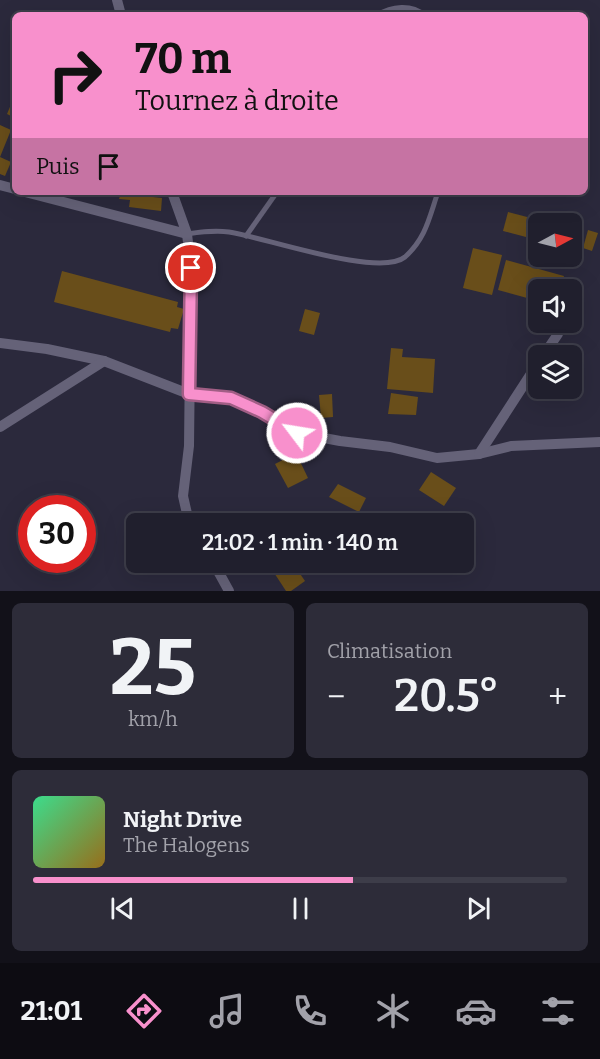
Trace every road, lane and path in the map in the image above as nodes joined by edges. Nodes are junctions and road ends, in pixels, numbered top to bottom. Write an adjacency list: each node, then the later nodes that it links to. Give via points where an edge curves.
1 (384, 12): 2 (lane, via 397,6)
2 (421, 12)
3 (37, 195): 7 (street)
4 (173, 195): 7 (street)
5 (275, 195): 8 (lane)
6 (437, 195): 8 (lane, via 423,237 403,259 373,264)
7 (187, 234): 8 (lane, via 211,231); 14 (street, via 191,268)
8 (246, 236)
9 (558, 334): 11 (street)
10 (0, 343): 12 (street)
11 (550, 345)
12 (104, 361): 14 (street); 15 (street)
13 (528, 378): 17 (street)
14 (189, 394): 17 (street, via 231,398 297,433 436,458); 18 (street, via 189,446 183,496)
15 (0, 427)
16 (600, 442): 17 (street, via 511,446)
17 (479, 454)
18 (187, 513)
19 (219, 573): 20 (street)
20 (229, 591)

